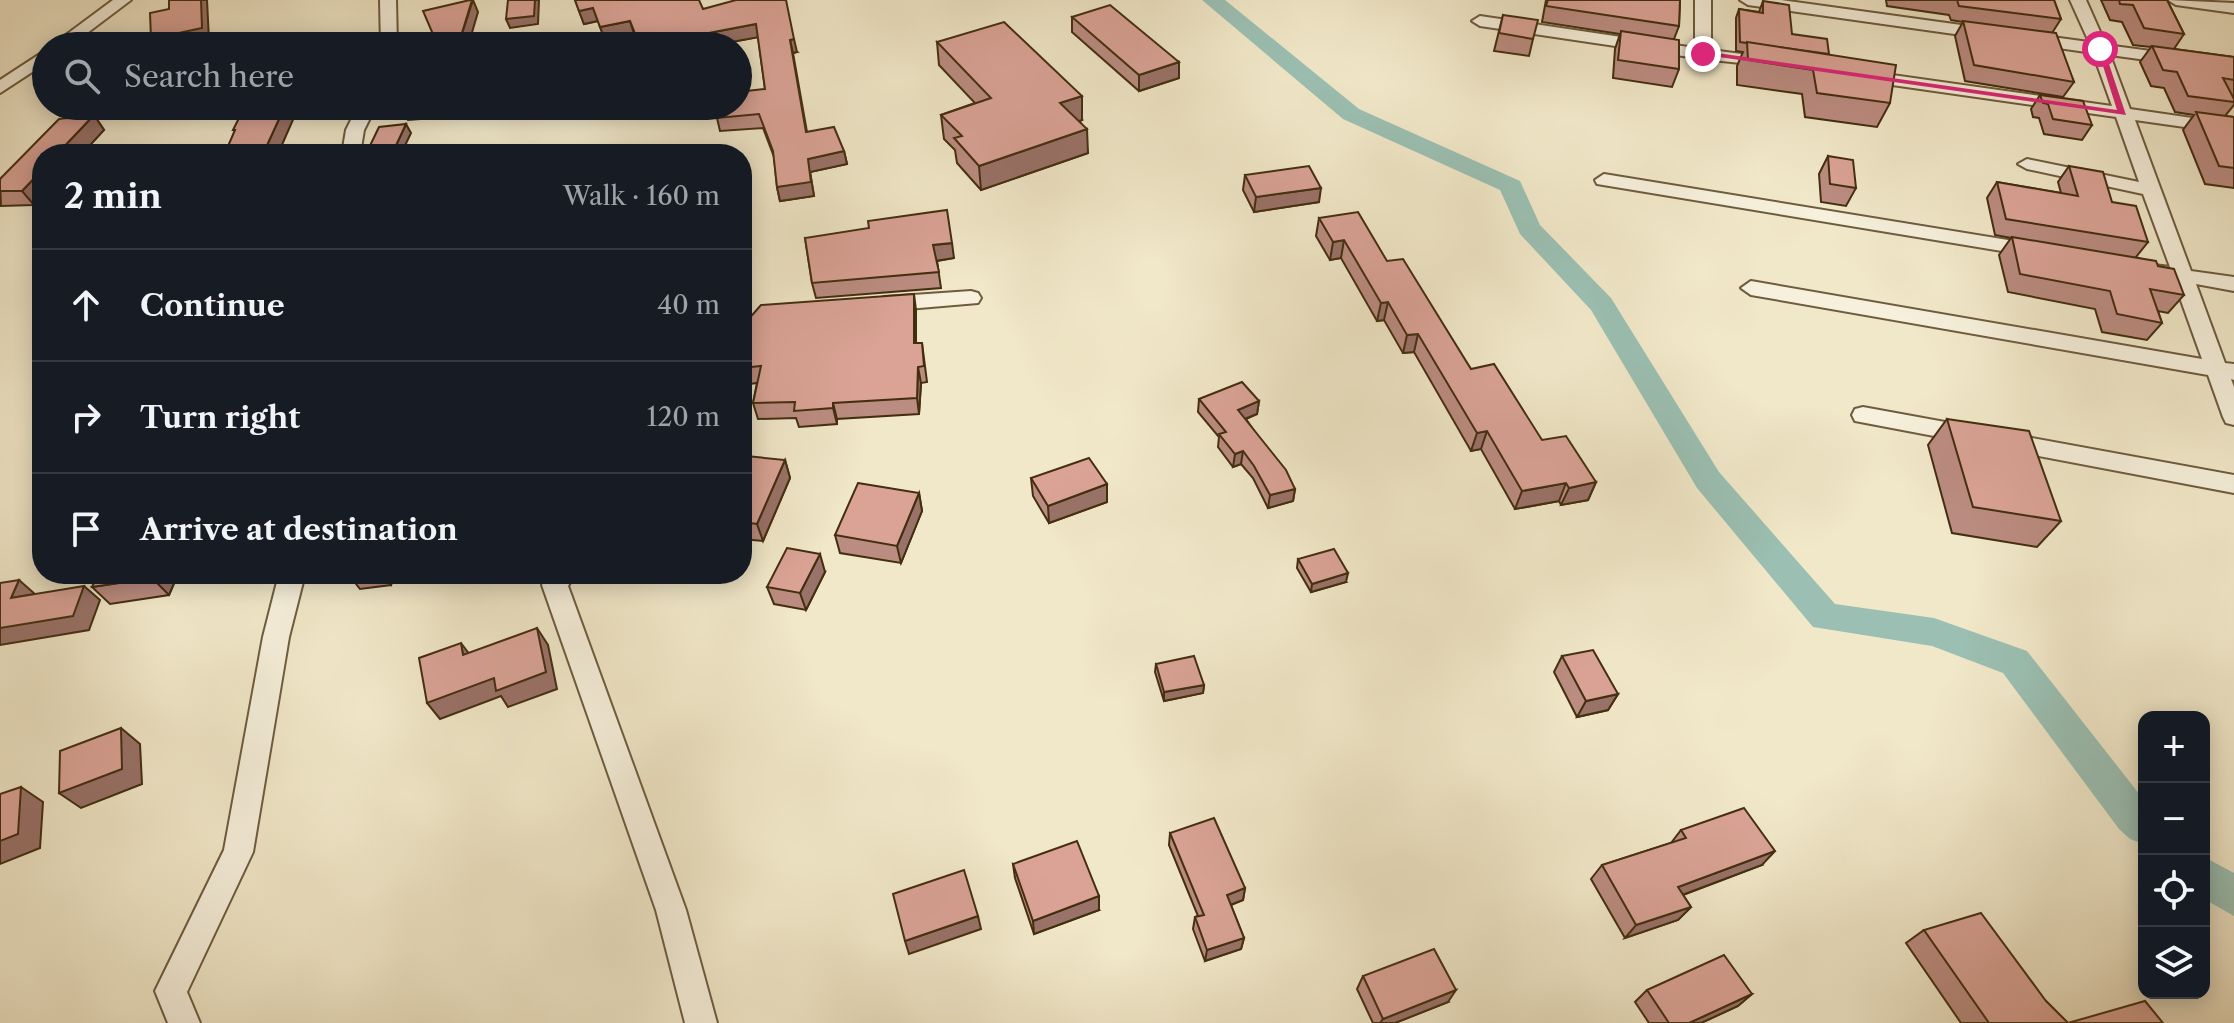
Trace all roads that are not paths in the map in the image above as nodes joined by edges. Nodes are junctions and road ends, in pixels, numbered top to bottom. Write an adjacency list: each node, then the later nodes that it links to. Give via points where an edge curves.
1 (123, 0): 9 (street)
2 (388, 0): 10 (street)
3 (1703, 0): 12 (street)
4 (1748, 0): 11 (street)
5 (2078, 0): 11 (street)
6 (2176, 0): 7 (street)
7 (2234, 8)
8 (1480, 21): 12 (street)
9 (78, 32)
10 (389, 32)
11 (2100, 49): 15 (street); 18 (street)
12 (1703, 54): 14 (street)
13 (32, 65): 17 (street)
14 (1793, 66)
15 (2234, 67)
16 (1853, 74): 18 (street)
17 (0, 88)
18 (2123, 113): 20 (street); 24 (street)
19 (360, 120): 21 (street)
20 (2234, 129)
21 (353, 144)
22 (2027, 164): 24 (street)
23 (1604, 180): 25 (street)
24 (2151, 190): 27 (street)
25 (2059, 255)
26 (2121, 265): 27 (street)
27 (2182, 276): 28 (street); 32 (street)
28 (2234, 284)
29 (1751, 288): 32 (street)
30 (971, 298): 31 (street)
31 (865, 305)
32 (2225, 371): 34 (street)
33 (1863, 415): 35 (street)
34 (2234, 417)
35 (2234, 484)
36 (289, 584): 38 (street, via 238,852 171,991)
37 (556, 584): 39 (street, via 671,910)
38 (184, 1023)
39 (701, 1023)

